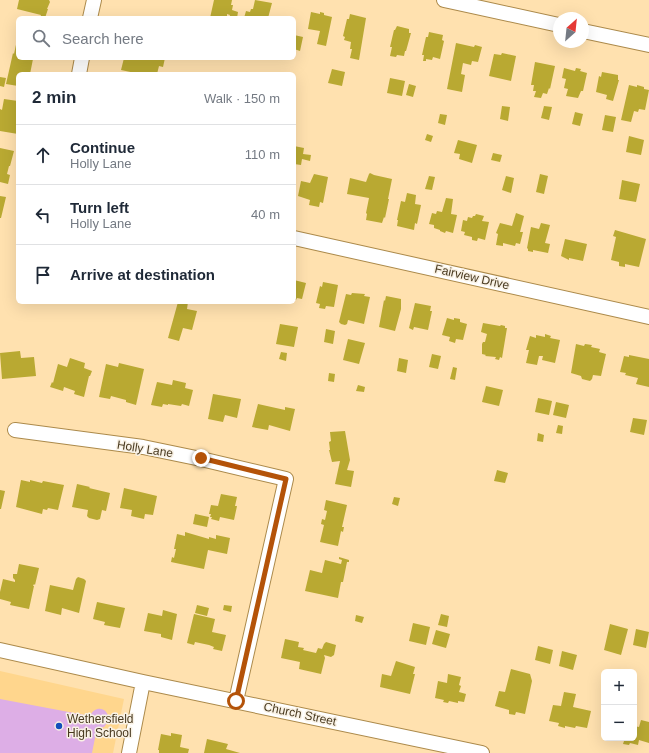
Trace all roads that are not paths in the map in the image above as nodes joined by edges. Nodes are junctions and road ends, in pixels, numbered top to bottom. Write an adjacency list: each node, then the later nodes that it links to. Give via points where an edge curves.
1 (94, 0): 3 (street)
2 (444, 0): 4 (street)
3 (90, 16)
4 (553, 24)
5 (589, 32): 6 (street)
6 (649, 45)
7 (82, 60): 8 (street)
8 (78, 72)
9 (296, 238): 10 (street, Fairview Drive)
10 (649, 317)
11 (15, 430): 14 (street, Holly Lane, via 143,447 286,479)
12 (0, 650): 13 (street, Church Street)
13 (143, 682): 14 (street, Church Street); 15 (street)
14 (236, 701): 16 (street, Church Street)
15 (129, 753)
16 (482, 753)

